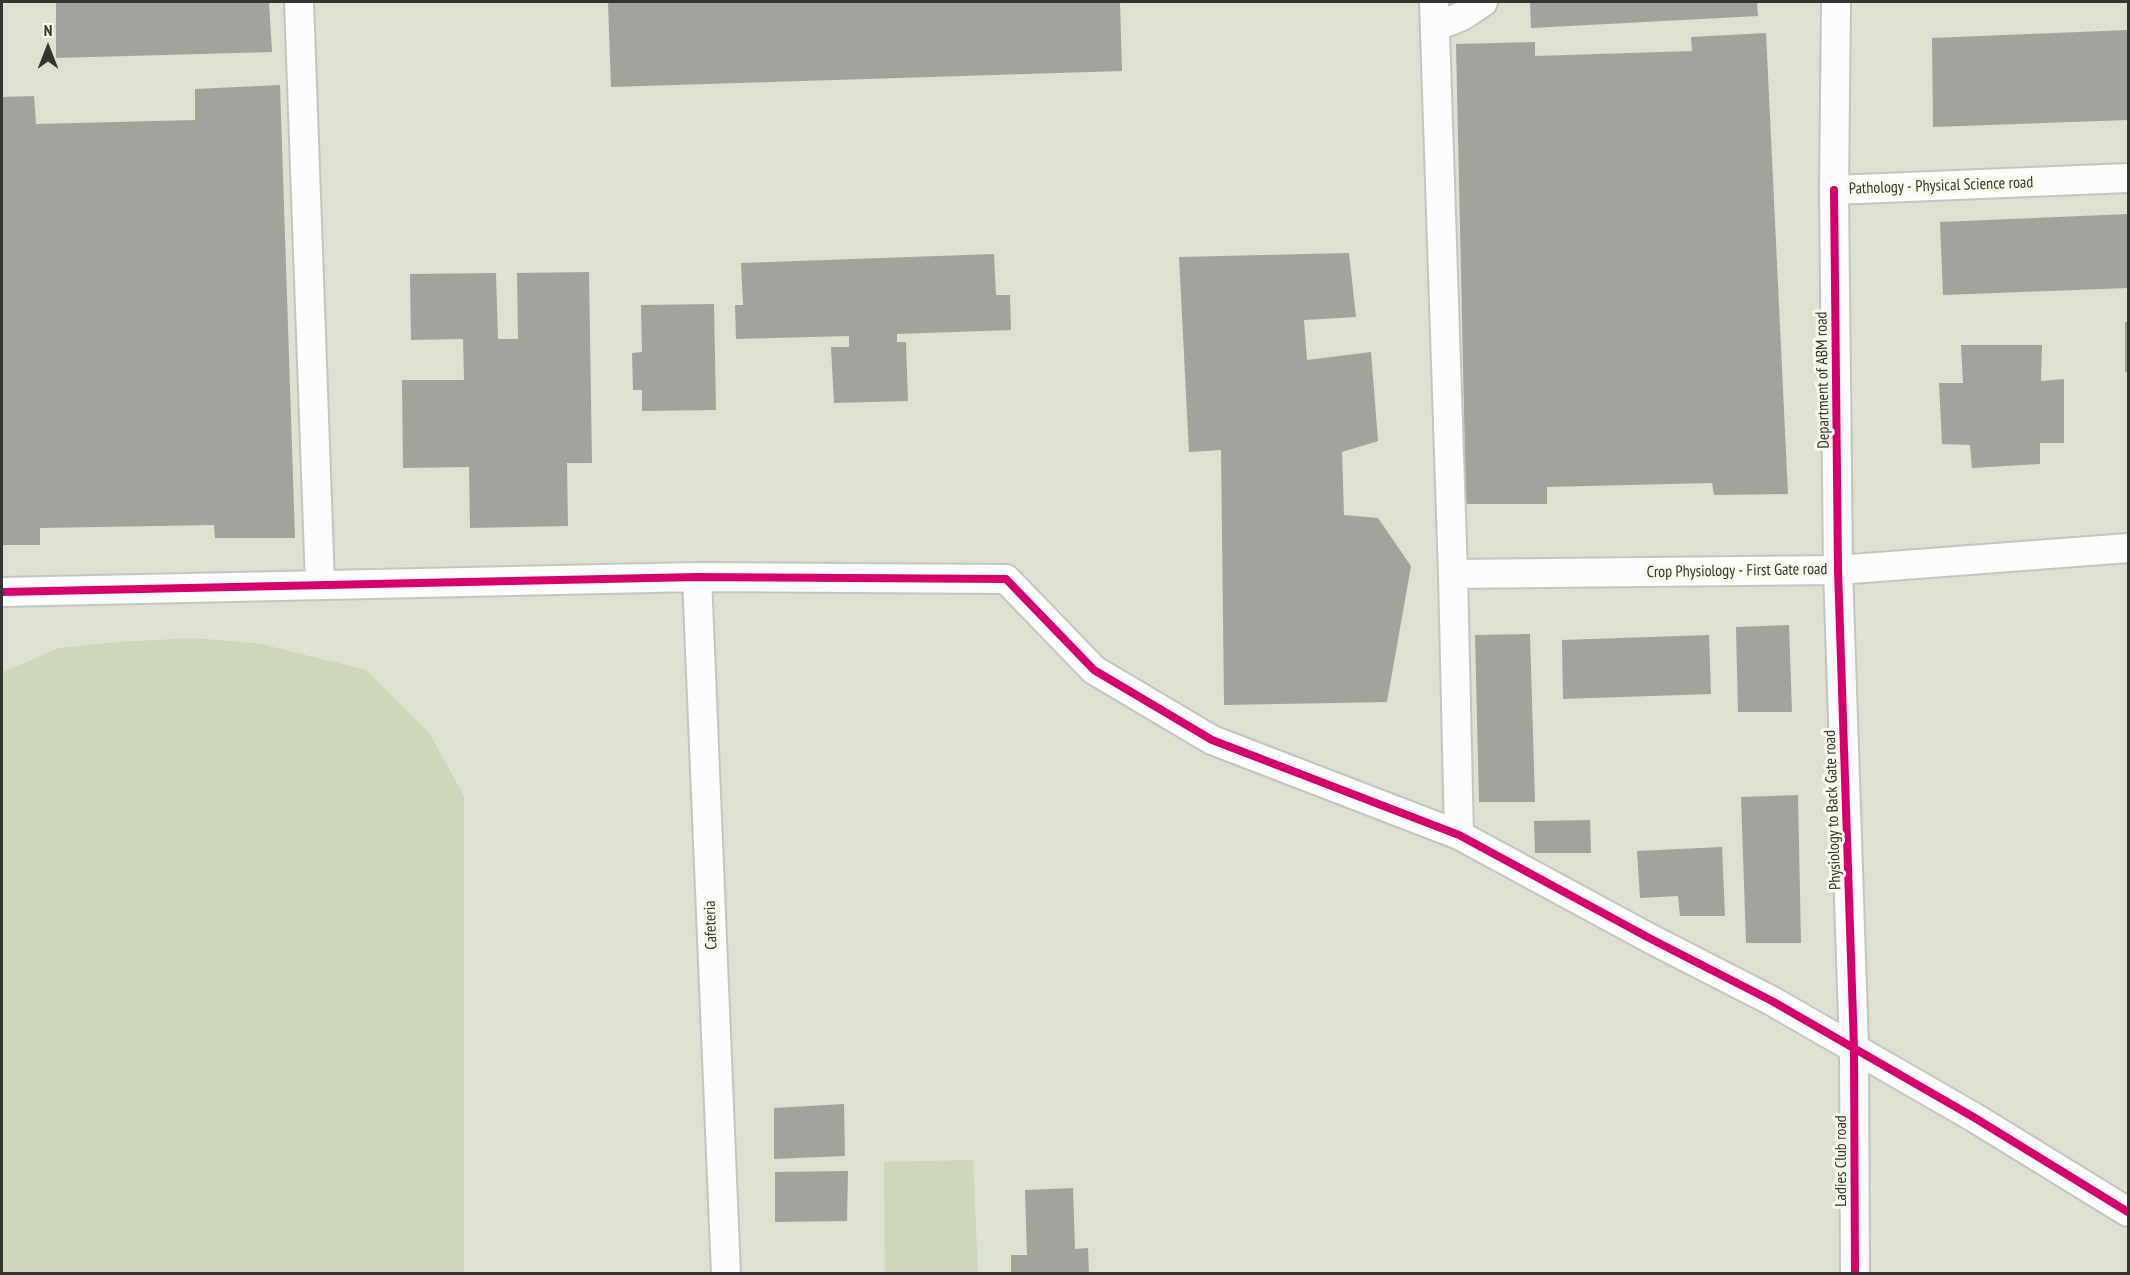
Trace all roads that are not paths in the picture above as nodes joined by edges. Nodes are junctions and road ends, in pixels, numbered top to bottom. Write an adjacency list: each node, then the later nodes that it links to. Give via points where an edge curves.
1 (299, 2): 11 (street)
2 (1483, 2): 4 (street, via 1462,16)
3 (1836, 2): 6 (street, Pathology - Physical Science road)
4 (1435, 14): 9 (street)
5 (2128, 178): 6 (street, Pathology - Physical Science road)
6 (1833, 190): 8 (street, Department of ABM road)
7 (2128, 549): 8 (street, Crop Physiology - First Gate road)
8 (1839, 570): 9 (street, Crop Physiology - First Gate road); 14 (street, Physiology to Back Gate road)
9 (1453, 574): 13 (street)
10 (697, 577): 11 (street); 13 (street, via 1006,579 1094,670 1212,740); 16 (street, Cafeteria)
11 (320, 584): 12 (street)
12 (2, 592)
13 (1459, 835): 14 (street)
14 (1854, 1048): 15 (street); 17 (street, Ladies Club road)
15 (2128, 1212)
16 (726, 1274)
17 (1855, 1274)

